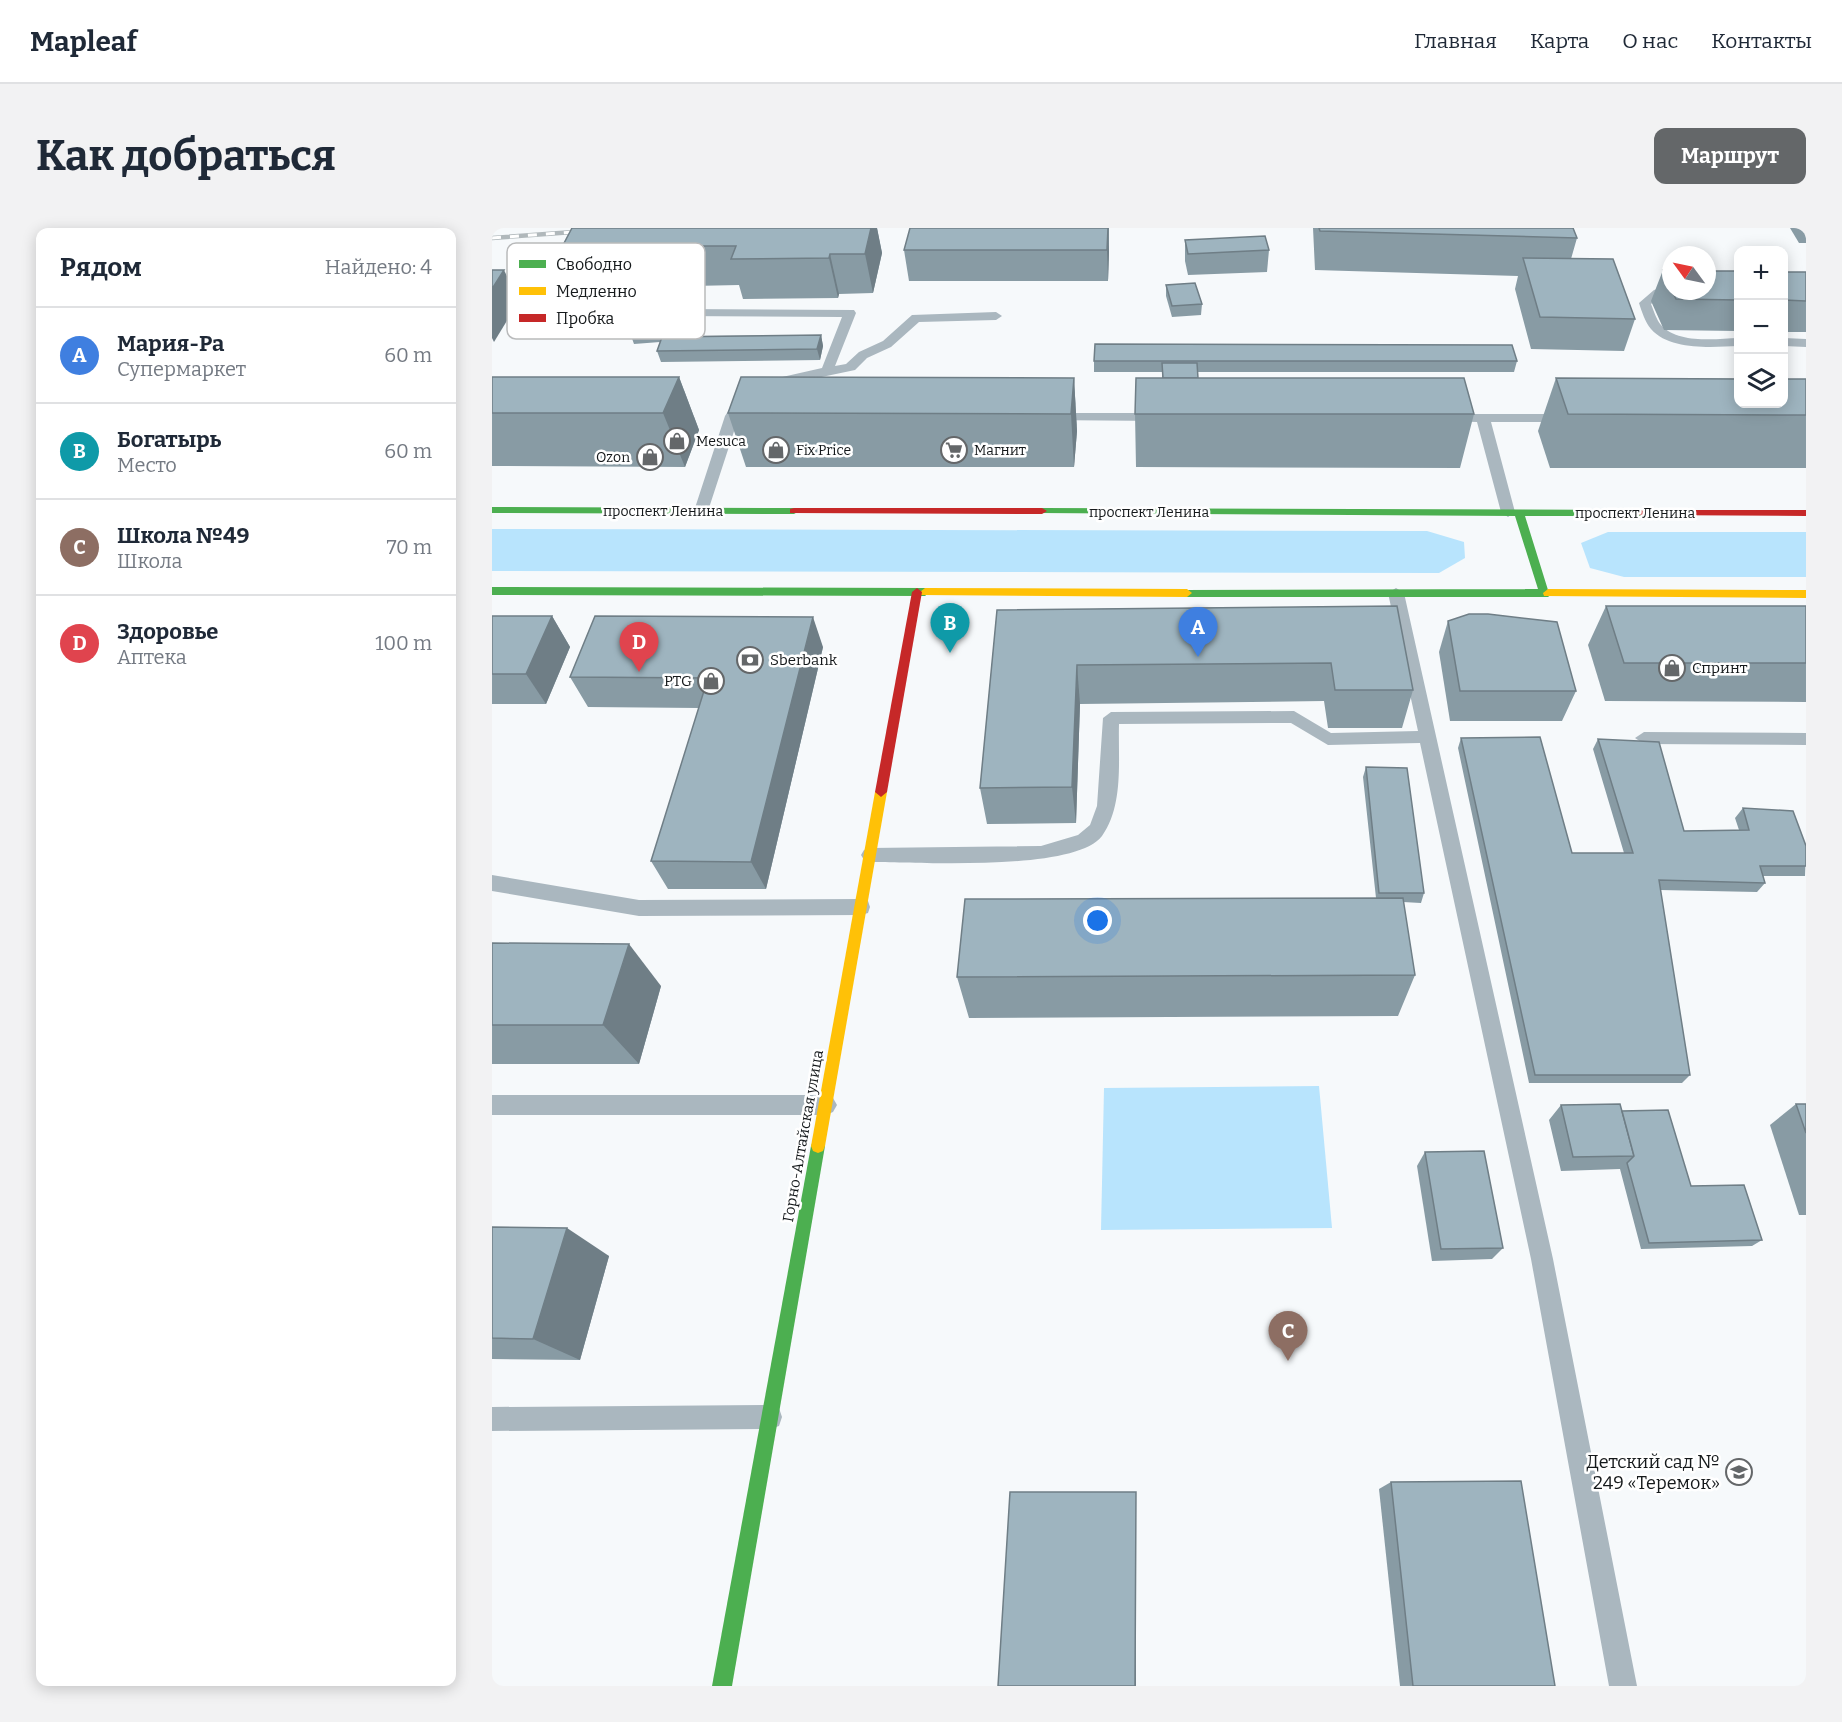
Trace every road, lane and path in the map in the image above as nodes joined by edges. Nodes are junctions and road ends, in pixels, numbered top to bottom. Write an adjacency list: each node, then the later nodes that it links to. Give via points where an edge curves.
1 (1662, 292): 4 (lane, via 1645,303 1661,332 1690,341)
2 (705, 313): 7 (lane, via 850,313)
3 (996, 316): 7 (lane, via 915,318 887,344 863,355 850,367)
4 (1734, 342)
5 (1788, 342): 6 (lane)
6 (1806, 343)
7 (827, 371): 14 (lane, via 758,388 741,401)
8 (1030, 417): 9 (lane)
9 (1173, 417)
10 (1435, 418): 11 (lane)
11 (1483, 418): 12 (lane); 15 (lane)
12 (1579, 418)
13 (492, 510): 14 (main road, проспект Ленина)
14 (701, 511): 15 (main road, проспект Ленина)
15 (1513, 512): 16 (main road, проспект Ленина); 20 (main road)
16 (1806, 513)
17 (492, 591): 18 (main road)
18 (917, 592): 19 (main road); 25 (main road, Горно-Алтайская улица)
19 (1396, 593): 20 (main road); 22 (lane)
20 (1544, 593): 21 (main road)
21 (1806, 594)
22 (1428, 737): 25 (lane, via 1328,739 1294,717 1111,718 1106,805 1095,831 1069,849 1041,854); 33 (lane, via 1542,1259)
23 (1644, 738): 24 (lane)
24 (1806, 739)
25 (870, 855): 27 (main road, Горно-Алтайская улица)
26 (492, 883): 27 (lane, via 639,908)
27 (861, 907): 29 (main road, Горно-Алтайская улица)
28 (492, 1105): 29 (lane)
29 (826, 1105): 30 (main road, Горно-Алтайская улица)
30 (770, 1417): 31 (lane); 32 (main road, Горно-Алтайская улица)
31 (492, 1419)
32 (722, 1686)
33 (1623, 1686)

